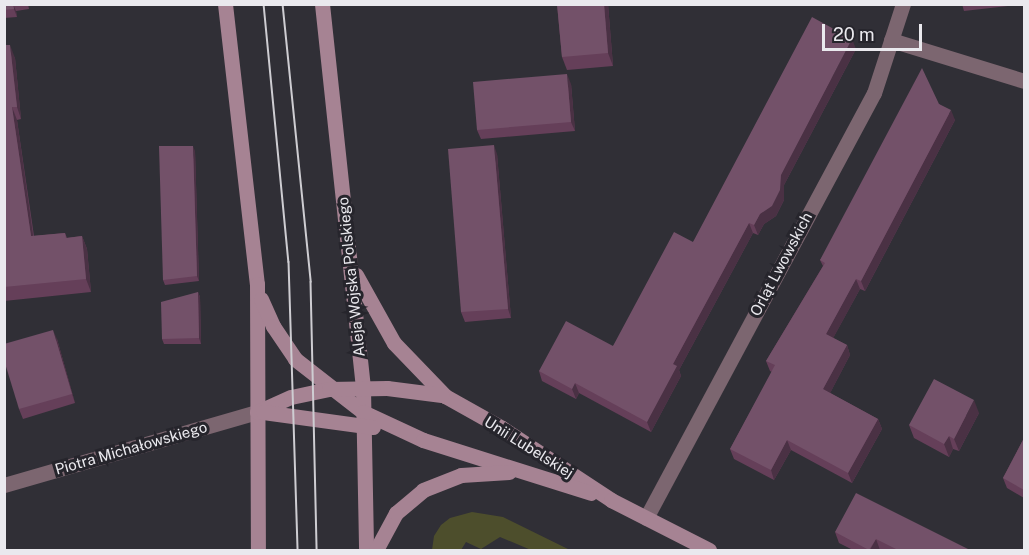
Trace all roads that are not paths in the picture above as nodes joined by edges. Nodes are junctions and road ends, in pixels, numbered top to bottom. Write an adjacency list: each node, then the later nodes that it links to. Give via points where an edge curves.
1 (225, 4): 7 (street)
2 (322, 4): 6 (street, Aleja Wojska Polskiego)
3 (903, 4): 4 (street, Orląt Lwowskich)
4 (891, 40): 5 (street); 16 (street, Orląt Lwowskich, via 874,93)
5 (1024, 81)
6 (349, 262): 9 (street, Aleja Wojska Polskiego); 10 (street, Unii Lubelskiej, via 394,343)
7 (257, 284): 8 (street, via 266,313 286,348); 11 (street)
8 (329, 389): 9 (street); 11 (street, via 291,397); 12 (street)
9 (363, 389): 10 (street, Unii Lubelskiej); 12 (street, Aleja Wojska Polskiego)
10 (445, 396): 15 (street, Unii Lubelskiej, via 511,433)
11 (258, 412): 12 (street); 14 (street, Piotra Michałowskiego); 17 (street)
12 (363, 418): 13 (street, Unii Lubelskiej); 18 (street, Aleja Wojska Polskiego)
13 (533, 474): 15 (street, Unii Lubelskiej); 19 (street, Unii Lubelskiej, via 475,472 433,484 403,506)
14 (5, 484)
15 (611, 500): 16 (street, Unii Lubelskiej)
16 (646, 518): 20 (street, Unii Lubelskiej)
17 (258, 550)
18 (366, 550)
19 (376, 550)
20 (709, 550)

